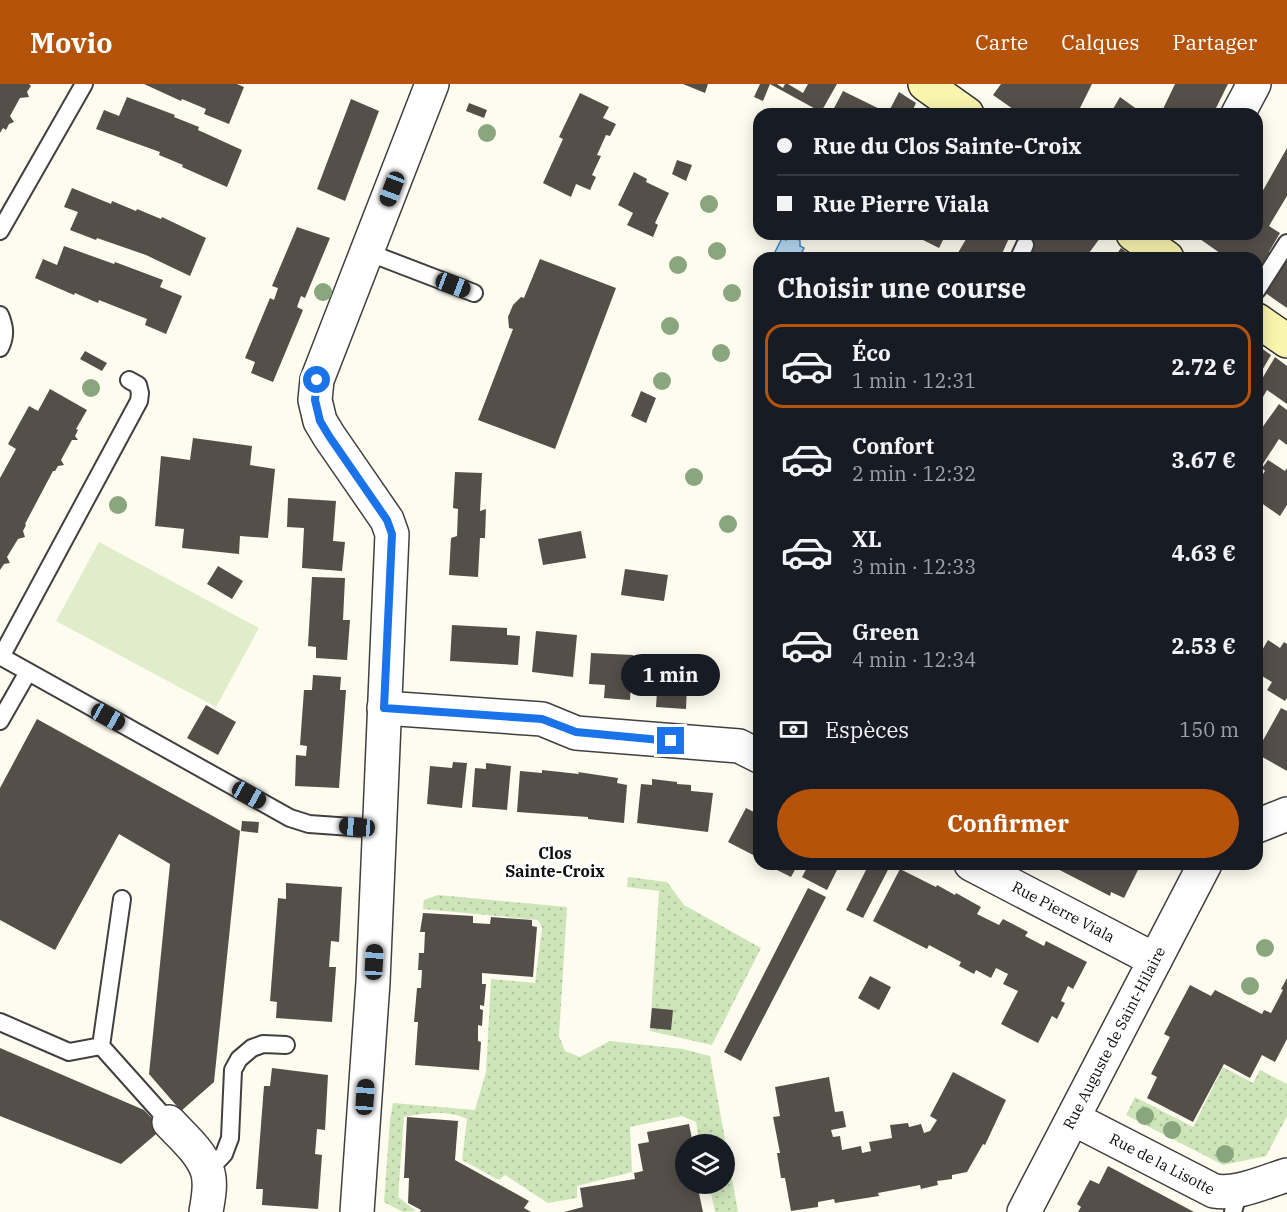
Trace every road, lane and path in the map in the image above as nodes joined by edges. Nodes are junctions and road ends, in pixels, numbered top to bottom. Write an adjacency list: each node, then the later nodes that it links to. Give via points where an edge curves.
1 (84, 84): 7 (lane)
2 (432, 84): 9 (street)
3 (925, 84): 5 (main road)
4 (1254, 84): 6 (street)
5 (959, 108)
6 (1241, 108)
7 (0, 231)
8 (1287, 243): 10 (lane)
9 (367, 252): 11 (lane); 19 (street, via 317,380 315,400 320,421 387,520 392,534)
10 (1263, 281)
11 (474, 293)
12 (0, 315): 15 (lane, via 5,337)
13 (1263, 324): 14 (main road)
14 (1287, 341)
15 (0, 348)
16 (129, 380): 17 (lane, via 138,385 139,401)
17 (1, 657): 18 (lane)
18 (28, 672): 20 (lane); 24 (lane, via 290,818 309,824)
19 (384, 708): 21 (street, via 542,719 576,732 739,746); 24 (street)
20 (0, 721)
21 (753, 753)
22 (1287, 814): 23 (street)
23 (1263, 824)
24 (380, 828): 38 (street)
25 (983, 870): 28 (street, Rue Pierre Viala)
26 (1202, 870): 28 (street, Rue Auguste de Saint-Hilaire)
27 (122, 898): 31 (lane)
28 (1155, 960): 32 (street, Rue Auguste de Saint-Hilaire)
29 (0, 1022): 31 (lane, via 69,1052)
30 (286, 1045): 34 (lane, via 263,1044 239,1059 233,1070 230,1138 224,1154)
31 (101, 1046): 33 (lane)
32 (1074, 1119): 36 (street, Rue de la Lisotte); 39 (street, Rue Auguste de Saint-Hilaire)
33 (170, 1122): 34 (street)
34 (208, 1171): 37 (street)
35 (1287, 1175): 36 (street, Rue de la Lisotte)
36 (1234, 1201)
37 (206, 1212)
38 (357, 1212)
39 (1024, 1212)

